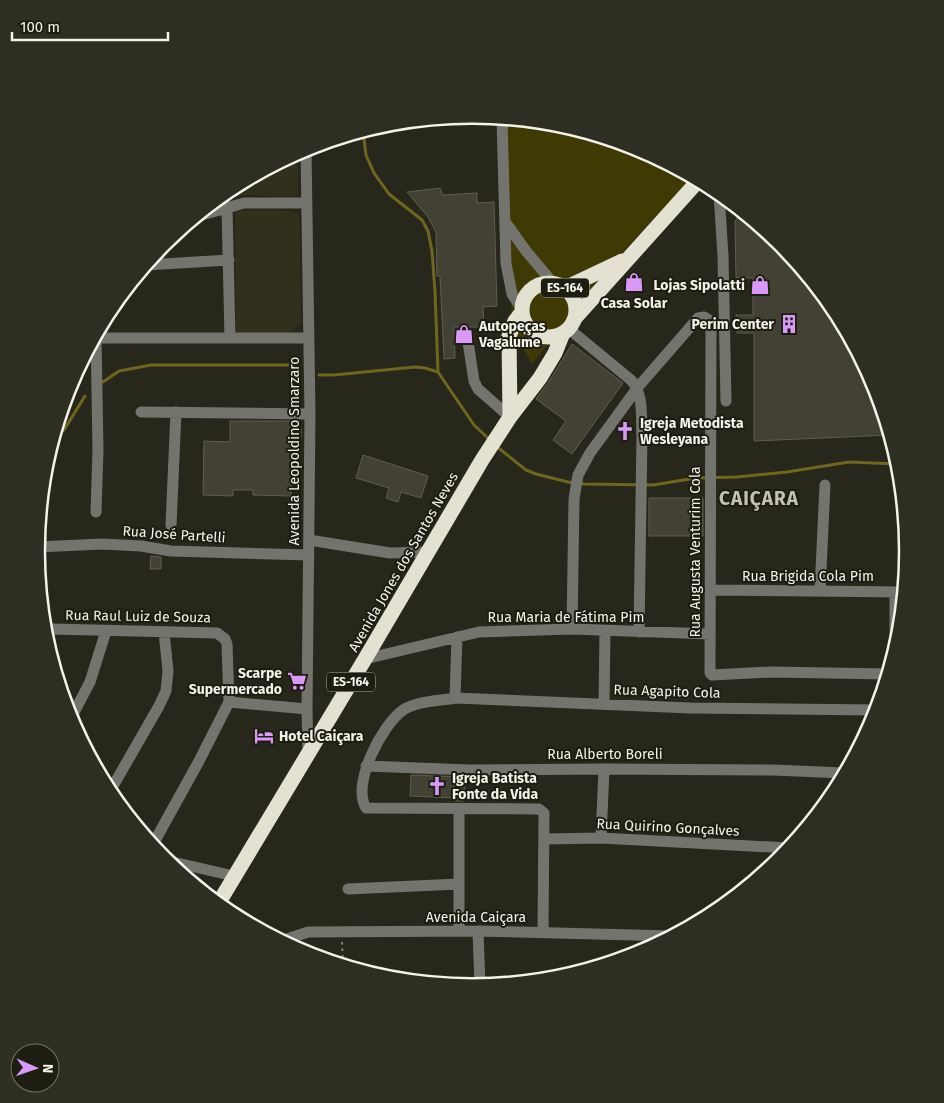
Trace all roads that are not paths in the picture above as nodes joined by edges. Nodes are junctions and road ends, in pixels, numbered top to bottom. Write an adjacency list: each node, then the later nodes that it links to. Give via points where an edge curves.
1 (502, 125): 8 (street)
2 (306, 158): 4 (street, Avenida Leopoldino Smarzaro)
3 (693, 186): 9 (highway, Avenida Jones dos Santos Neves / ES-164)
4 (306, 203): 6 (street, via 244,203); 17 (street, Avenida Leopoldino Smarzaro)
5 (720, 204): 21 (street)
6 (227, 208): 7 (street); 10 (street)
7 (213, 212)
8 (506, 223): 12 (street, via 526,251); 13 (street, via 508,280)
9 (630, 257): 12 (highway, Avenida Jones dos Santos Neves / ES-164); 14 (highway, Avenida Jones dos Santos Neves / ES-164)
10 (229, 260): 11 (street); 16 (street)
11 (156, 264)
12 (559, 286): 13 (highway, Avenida Jones dos Santos Neves / ES-164, via 540,284 529,291); 14 (highway, ES-164, via 574,299 576,305)
13 (522, 311): 14 (highway, via 524,322 538,336 551,338); 25 (highway, Avenida Jones dos Santos Neves / ES-164, via 509,336)
14 (569, 327): 20 (street); 25 (highway, Avenida Jones dos Santos Neves / ES-164, via 540,378)
15 (103, 337): 16 (street)
16 (230, 338): 17 (street)
17 (309, 338): 24 (street, Avenida Leopoldino Smarzaro)
18 (468, 342): 25 (street, via 474,382)
19 (95, 351): 27 (street)
20 (638, 387): 33 (street, Rua Augusta Venturim Cola, via 698,318 709,320); 37 (street, via 590,453 576,484); 41 (street, via 642,418)
21 (726, 401)
22 (141, 412): 23 (street)
23 (176, 412): 24 (street); 28 (street)
24 (310, 414): 29 (street, Avenida Leopoldino Smarzaro)
25 (510, 417): 31 (highway, Avenida Jones dos Santos Neves / ES-164)
26 (825, 485): 34 (street)
27 (96, 512)
28 (171, 525)
29 (309, 540): 31 (street, via 390,552); 32 (street, Avenida Leopoldino Smarzaro)
30 (45, 546): 32 (street, Rua José Partelli, via 102,544 170,551)
31 (428, 552): 44 (highway, Avenida Jones dos Santos Neves / ES-164)
32 (309, 556): 49 (street, Avenida Leopoldino Smarzaro)
33 (711, 590): 34 (street, Rua Brigida Cola Pim); 42 (street, Rua Augusta Venturim Cola)
34 (820, 591): 35 (street, Rua Brigida Cola Pim)
35 (897, 592)
36 (52, 629): 39 (street, Rua Raul Luiz de Souza)
37 (572, 629): 38 (street, Rua Maria de Fátima Pim); 43 (street, Rua Maria de Fátima Pim, via 479,632)
38 (605, 631): 41 (street, Rua Maria de Fátima Pim); 48 (street)
39 (106, 632): 40 (street, Rua Raul Luiz de Souza); 50 (street, via 90,682)
40 (164, 632): 47 (street, Rua Raul Luiz de Souza, via 217,633 225,639); 56 (street, via 168,671 166,691)
41 (639, 632): 42 (street, Rua Maria de Fátima Pim)
42 (710, 634): 45 (street, Rua Augusta Venturim Cola, via 709,669 712,675 771,672)
43 (457, 637): 44 (street, Rua Maria de Fátima Pim); 46 (street)
44 (366, 659): 52 (highway, Avenida Jones dos Santos Neves / ES-164)
45 (880, 674)
46 (455, 698): 48 (street, Rua Agapito Cola); 53 (street, Rua Agapito Cola, via 405,709 394,718)
47 (229, 702): 49 (street); 58 (street)
48 (604, 704): 51 (street, Rua Agapito Cola)
49 (306, 708): 52 (street, Avenida Leopoldino Smarzaro)
50 (76, 709)
51 (868, 710)
52 (308, 754): 63 (highway, Avenida Jones dos Santos Neves / ES-164)
53 (366, 766): 54 (street, Rua Alberto Boreli, via 470,770); 57 (street, via 362,789 362,802 366,808)
54 (604, 768): 55 (street, Rua Alberto Boreli); 59 (street)
55 (837, 773)
56 (115, 785)
57 (459, 809): 60 (street, via 539,809 544,814); 64 (street)
58 (156, 838)
59 (602, 838): 60 (street, Rua Quirino Gonçalves); 61 (street, Rua Quirino Gonçalves)
60 (544, 839): 69 (street)
61 (779, 847)
62 (181, 864): 63 (street)
63 (234, 876): 66 (highway, Avenida Jones dos Santos Neves / ES-164)
64 (459, 884): 65 (street); 67 (street)
65 (348, 889)
66 (222, 897)
67 (459, 931): 68 (street, Avenida Caiçara); 71 (street, Avenida Caiçara, via 308,932)
68 (478, 931): 69 (street, Avenida Caiçara); 72 (street)
69 (543, 932): 70 (street, Avenida Caiçara)
70 (658, 936)
71 (290, 937)
72 (480, 978)

